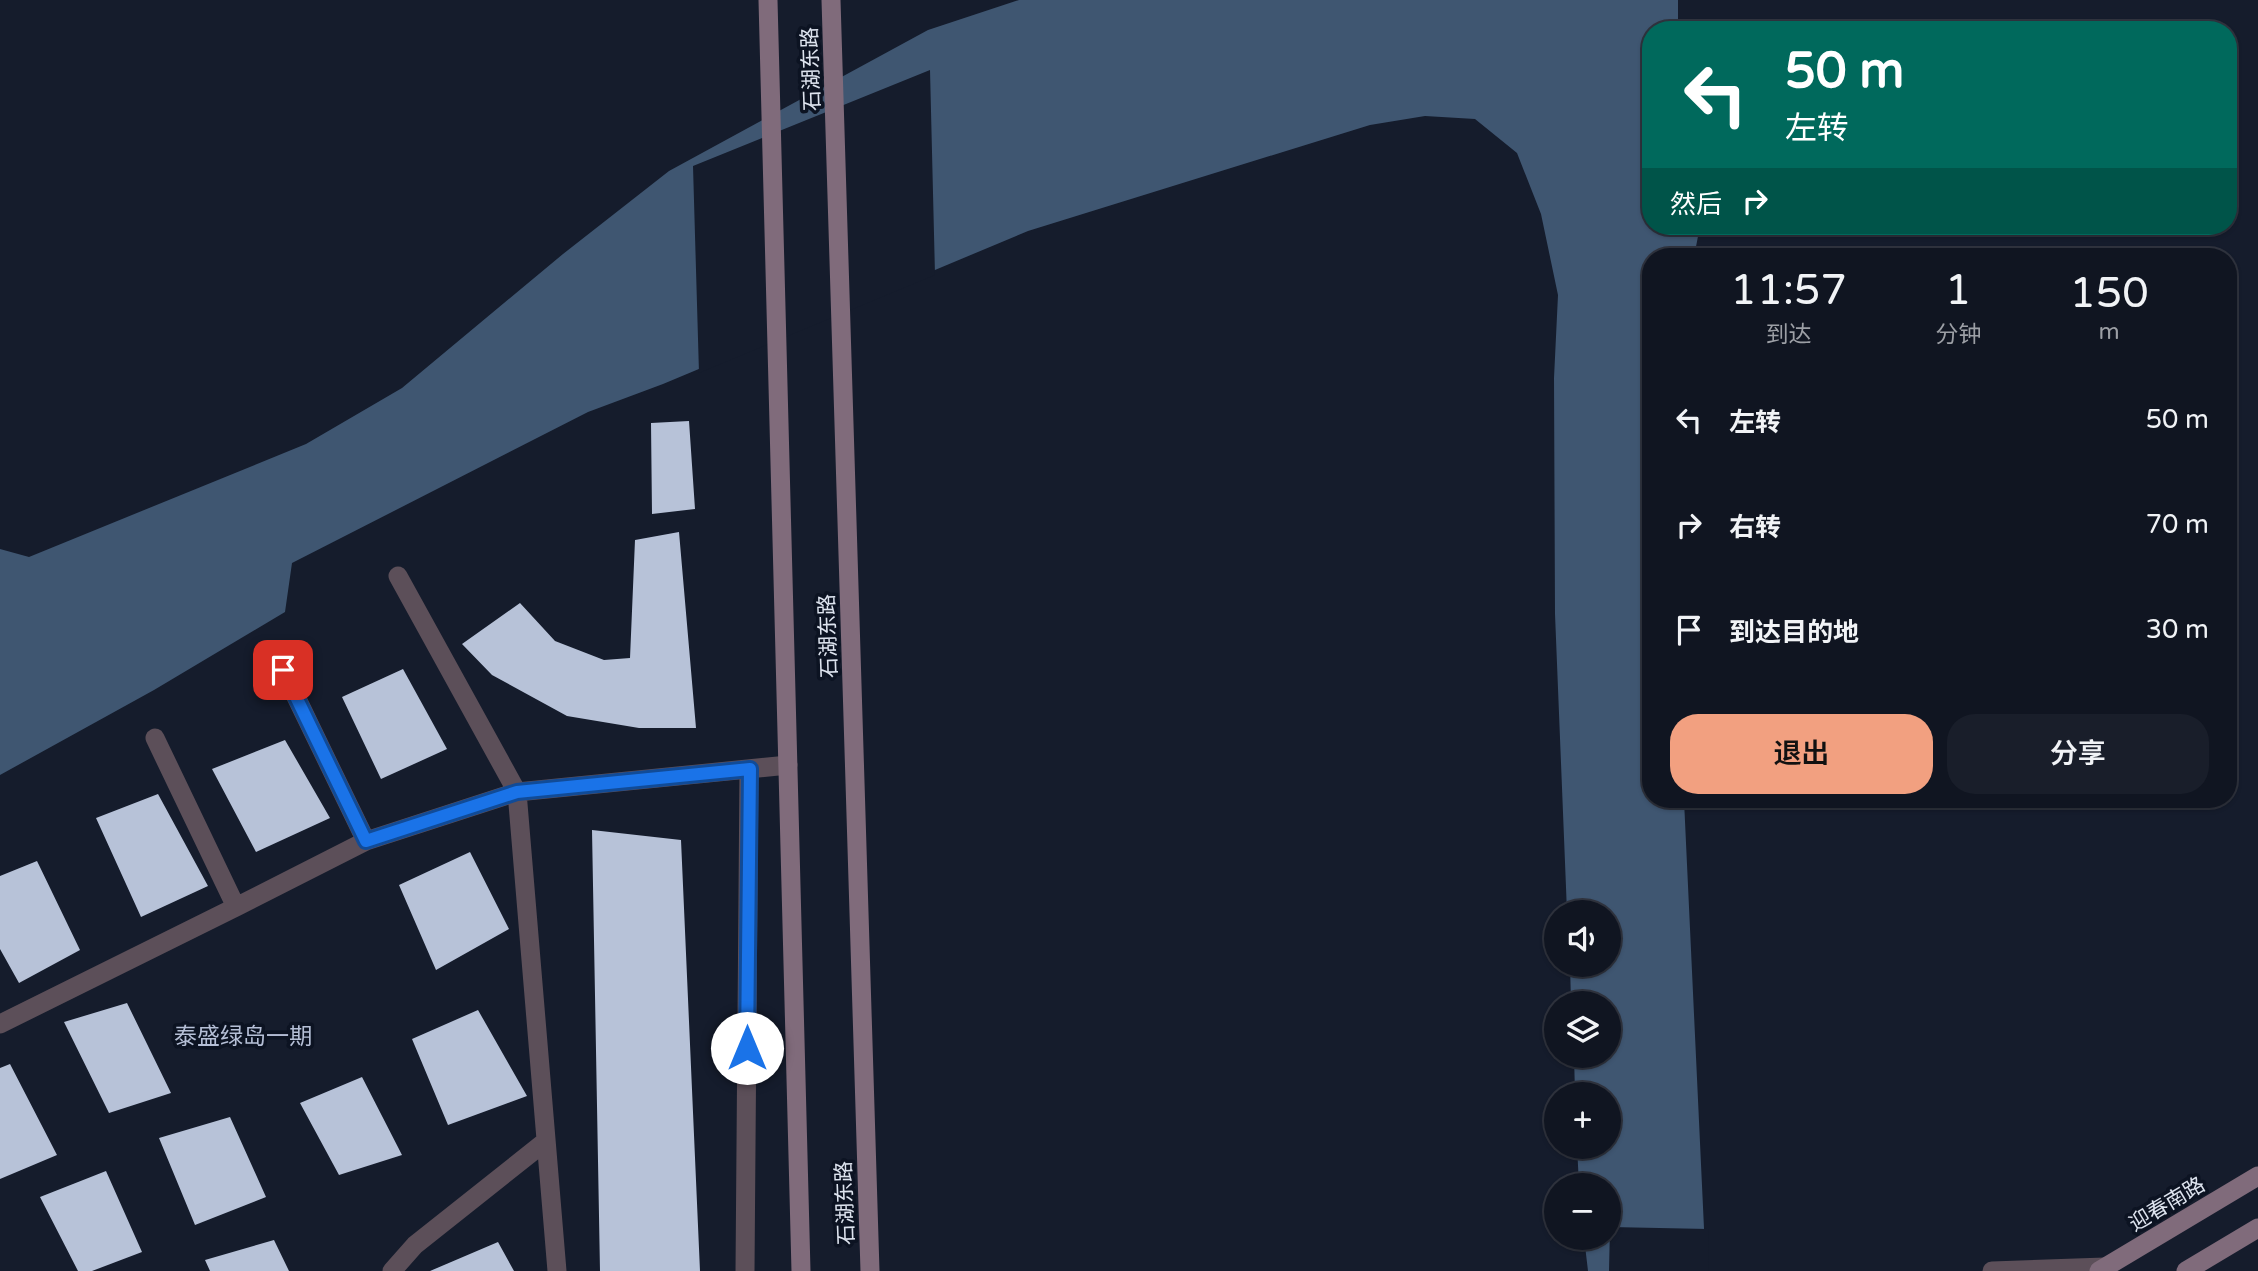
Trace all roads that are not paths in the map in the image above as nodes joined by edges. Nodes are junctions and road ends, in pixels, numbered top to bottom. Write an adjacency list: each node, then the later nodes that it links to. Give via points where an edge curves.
1 (768, 0): 6 (main road, 石湖东路)
2 (831, 0): 20 (main road, 石湖东路)
3 (398, 576): 8 (street)
4 (283, 670): 9 (street)
5 (155, 738): 10 (street)
6 (788, 765): 7 (street); 19 (main road, 石湖东路)
7 (750, 769): 8 (street); 18 (street)
8 (517, 792): 9 (street); 12 (street)
9 (366, 841): 10 (street)
10 (236, 907): 11 (street)
11 (0, 1024)
12 (545, 1141): 16 (street, via 415,1245); 17 (street)
13 (2258, 1176): 15 (main road, 迎春南路)
14 (2258, 1228): 22 (main road)
15 (2102, 1269): 21 (street)
16 (392, 1271)
17 (557, 1271)
18 (746, 1271)
19 (801, 1271)
20 (870, 1271)
21 (1993, 1271)
22 (2186, 1271)

